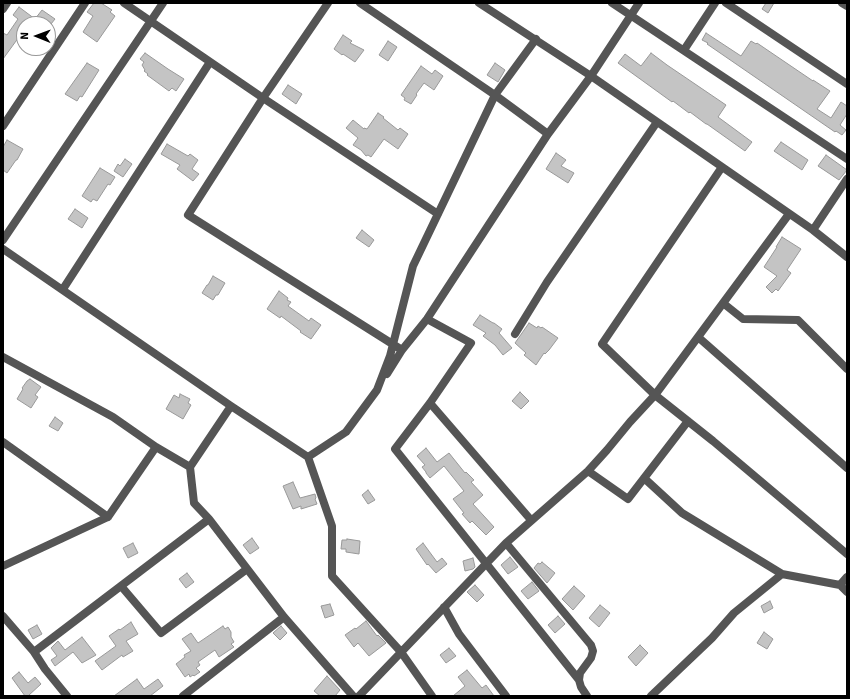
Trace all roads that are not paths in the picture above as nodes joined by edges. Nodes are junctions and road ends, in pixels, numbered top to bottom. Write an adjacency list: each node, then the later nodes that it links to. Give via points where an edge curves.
1 (7, 3): 14 (street)
2 (86, 3): 25 (street)
3 (124, 3): 16 (street)
4 (163, 3): 16 (street)
5 (328, 3): 23 (street)
6 (360, 3): 22 (street)
7 (479, 3): 17 (street)
8 (612, 3): 15 (street)
9 (639, 3): 15 (street)
10 (715, 3): 18 (street)
11 (726, 3): 21 (street)
12 (842, 3): 13 (street)
13 (847, 6)
14 (3, 9)
15 (631, 16): 18 (street); 20 (street)
16 (151, 22): 19 (street); 33 (street)
17 (536, 39): 20 (street); 22 (street)
18 (684, 50): 27 (street)
19 (210, 62): 23 (street); 36 (street)
20 (591, 76): 24 (street); 26 (street)
21 (847, 84)
22 (495, 95): 26 (street); 30 (street)
23 (263, 98): 30 (street); 41 (street, via 188,215)
24 (657, 122): 28 (street); 39 (street, via 547,282)
25 (3, 126)
26 (548, 134): 38 (street)
27 (847, 159)
28 (722, 167): 31 (street); 46 (street, via 602,344)
29 (847, 179): 32 (street)
30 (438, 214): 41 (street, via 413,266)
31 (789, 214): 32 (street); 37 (street)
32 (813, 230): 35 (street)
33 (3, 240)
34 (3, 249): 36 (street)
35 (847, 257)
36 (62, 289): 48 (street)
37 (723, 302): 40 (street); 44 (street, via 743,319 798,320)
38 (427, 319): 42 (street); 47 (street, via 471,343)
39 (515, 334)
40 (698, 337): 46 (street); 54 (street)
41 (393, 344): 42 (street); 45 (street)
42 (402, 350): 45 (street)
43 (3, 357): 51 (street, via 113,417)
44 (847, 369)
45 (377, 390): 52 (street, via 346,432)
46 (655, 395): 49 (street); 55 (street)
47 (430, 403): 59 (street); 62 (street, via 395,449)
48 (231, 406): 52 (street); 53 (street)
49 (688, 421): 56 (street); 61 (street)
50 (3, 442): 57 (street)
51 (156, 447): 53 (street); 57 (street)
52 (308, 458): 74 (street, via 332,526 332,576)
53 (190, 468): 58 (street, via 194,502)
54 (847, 468)
55 (588, 471): 56 (street, via 628,499); 59 (street)
56 (644, 478): 65 (street, via 682,513)
57 (108, 517): 63 (street)
58 (209, 519): 64 (street); 68 (street)
59 (531, 520): 60 (street)
60 (506, 543): 62 (street); 75 (street, via 591,645 593,651 580,673)
61 (847, 554)
62 (486, 563): 70 (street); 75 (street)
63 (3, 566)
64 (247, 569): 68 (street, via 161,633); 72 (street)
65 (782, 574): 67 (street); 83 (street, via 734,613)
66 (847, 577): 67 (street)
67 (840, 585): 69 (street)
68 (121, 586): 73 (street)
69 (847, 592)
70 (444, 608): 74 (street); 81 (street)
71 (3, 616): 73 (street)
72 (284, 617): 77 (street); 78 (street)
73 (34, 652): 76 (street)
74 (401, 652): 79 (street); 80 (street)
75 (579, 680): 82 (street)
76 (68, 696)
77 (183, 696)
78 (353, 696)
79 (359, 696)
80 (432, 696)
81 (506, 696)
82 (587, 696)
83 (652, 696)

